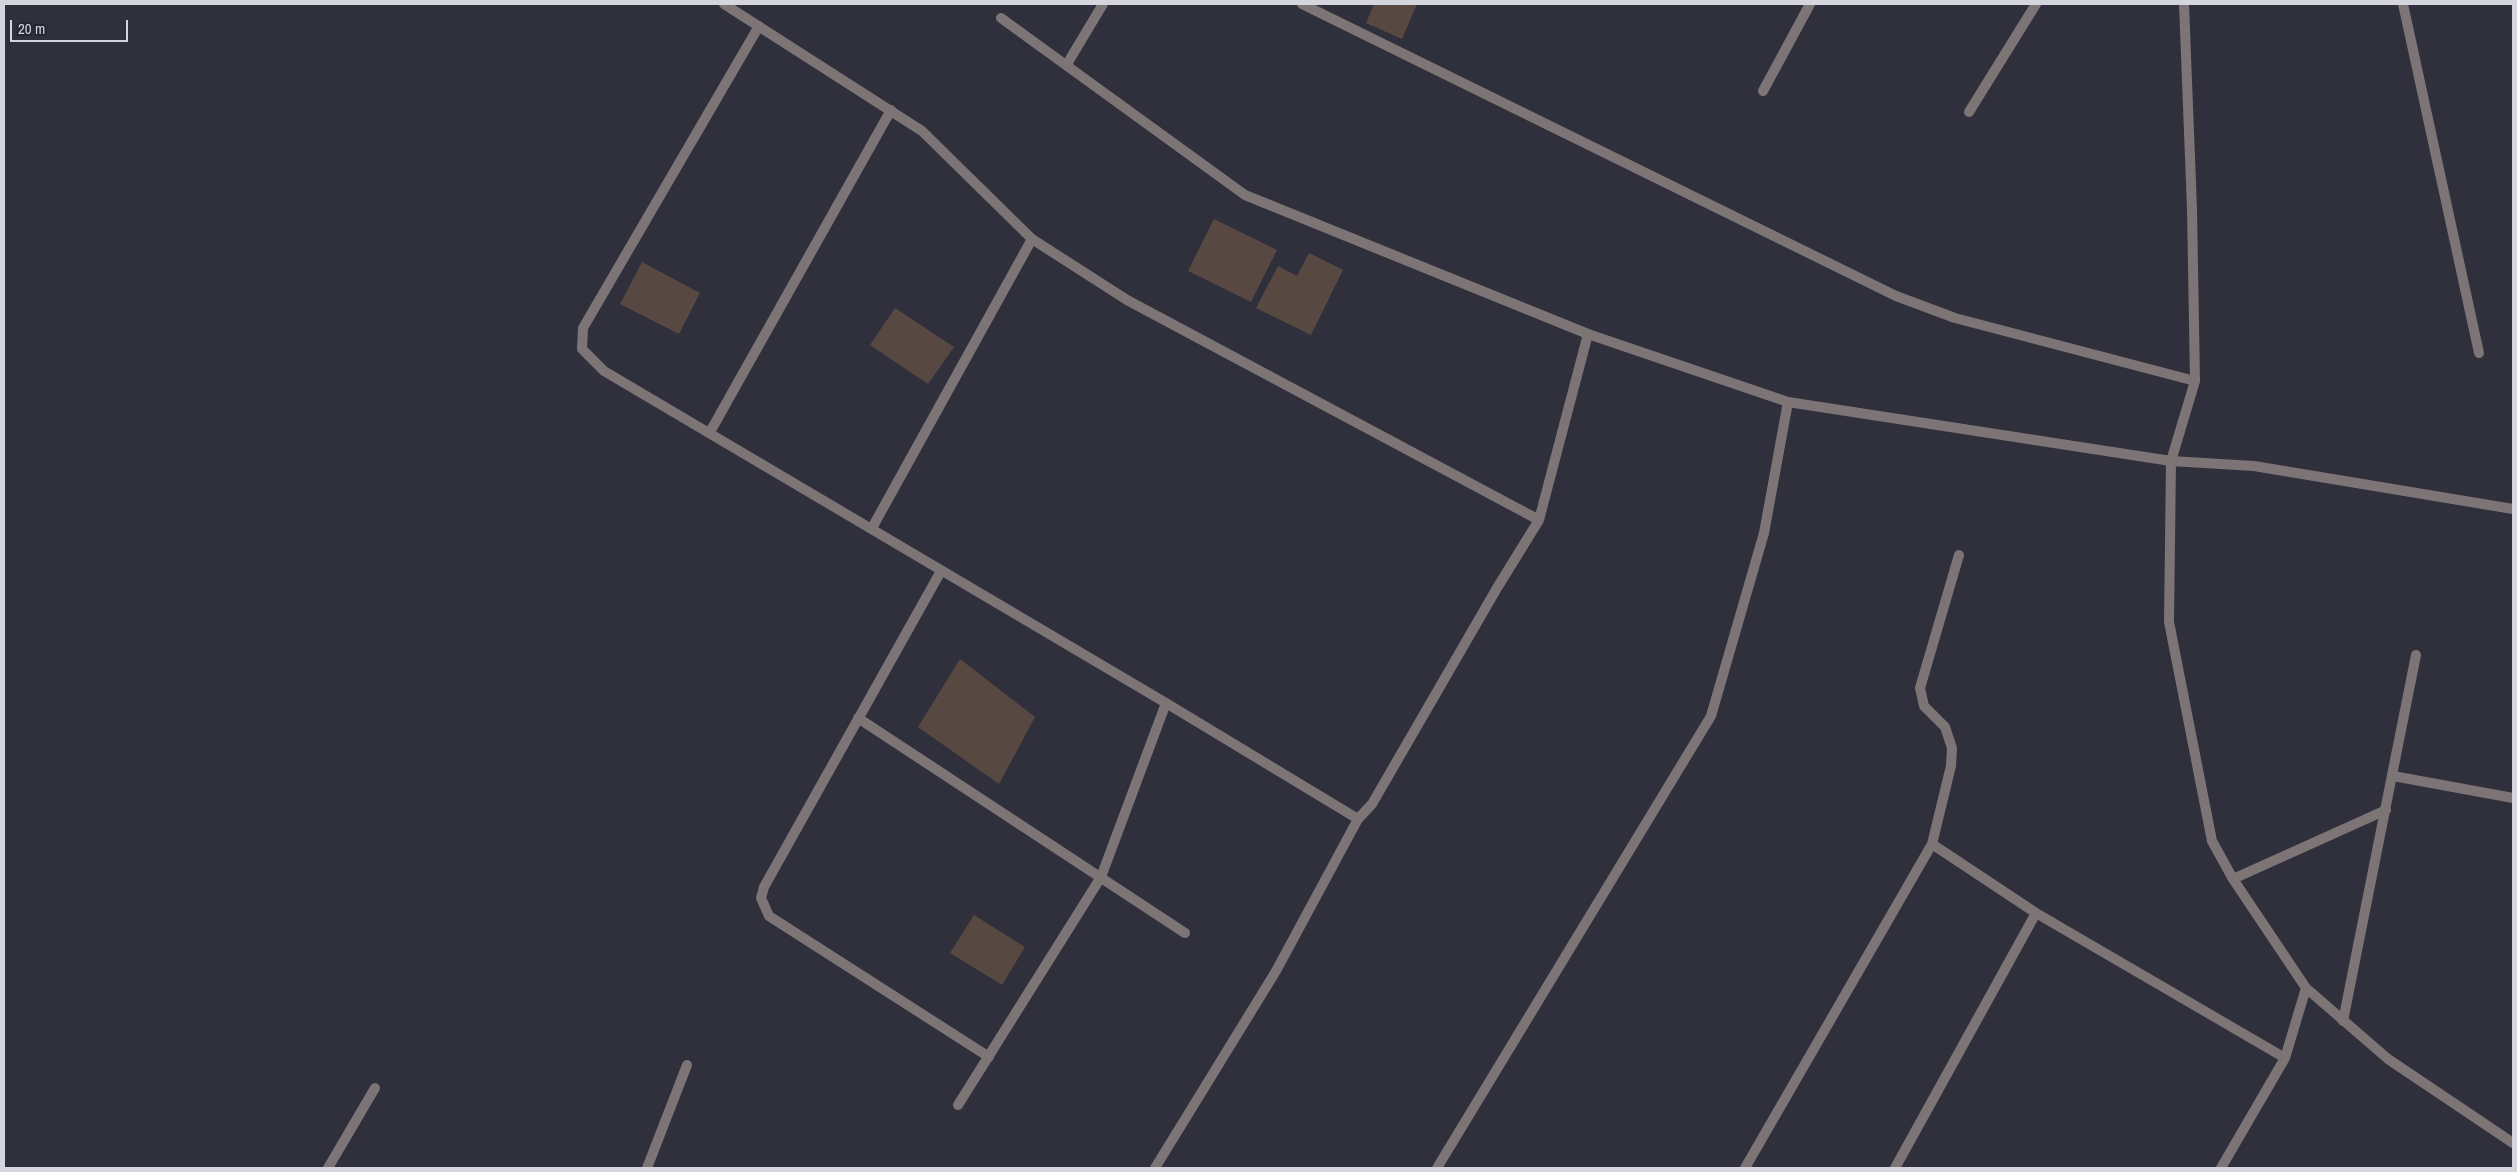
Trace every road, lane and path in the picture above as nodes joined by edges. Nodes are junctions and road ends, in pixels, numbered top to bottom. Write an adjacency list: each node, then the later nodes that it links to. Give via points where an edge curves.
1 (724, 4): 9 (street)
2 (1103, 4): 10 (street)
3 (1302, 4): 17 (street, via 1896,296 1955,318)
4 (1810, 4): 11 (street)
5 (2036, 4): 13 (street)
6 (2184, 4): 17 (street)
7 (2403, 4): 16 (street)
8 (1001, 18): 10 (street)
9 (758, 26): 12 (street); 19 (street, via 583,328 582,349 604,371)
10 (1066, 64): 15 (street, via 1245,195)
11 (1763, 91)
12 (891, 110): 14 (street, via 922,131); 19 (street)
13 (1969, 112)
14 (1032, 239): 22 (street, via 1127,300); 23 (street)
15 (1588, 334): 18 (street); 22 (street)
16 (2479, 353)
17 (2195, 381): 20 (street)
18 (1788, 402): 20 (street); 49 (street, via 1764,533 1711,716)
19 (710, 432): 23 (street)
20 (2170, 461): 21 (street, via 2254,466); 35 (street, via 2169,622 2212,841)
21 (2513, 509)
22 (1539, 520): 32 (street, via 1372,804)
23 (872, 528): 25 (street)
24 (1960, 555): 33 (street, via 1920,688 1924,706 1945,727 1952,748 1951,766)
25 (941, 571): 27 (street); 28 (street)
26 (2416, 656): 29 (street)
27 (1166, 702): 32 (street); 34 (street)
28 (858, 718): 34 (street); 40 (street, via 764,887 761,898 768,916)
29 (2393, 776): 30 (street); 31 (street)
30 (2513, 798)
31 (2386, 810): 35 (street); 39 (street)
32 (1358, 819): 48 (street, via 1276,971)
33 (1932, 844): 36 (street); 50 (street)
34 (1101, 877): 37 (street); 40 (street)
35 (2233, 879): 38 (street)
36 (2036, 913): 41 (street); 51 (street)
37 (1185, 933)
38 (2306, 988): 39 (street); 41 (street)
39 (2343, 1021): 45 (street, via 2388,1059)
40 (989, 1057): 44 (street)
41 (2285, 1058): 52 (street)
42 (687, 1065): 47 (street)
43 (375, 1088): 46 (street)
44 (958, 1105)
45 (2513, 1143)
46 (328, 1168)
47 (646, 1168)
48 (1155, 1168)
49 (1437, 1168)
50 (1745, 1168)
51 (1894, 1168)
52 (2221, 1168)

